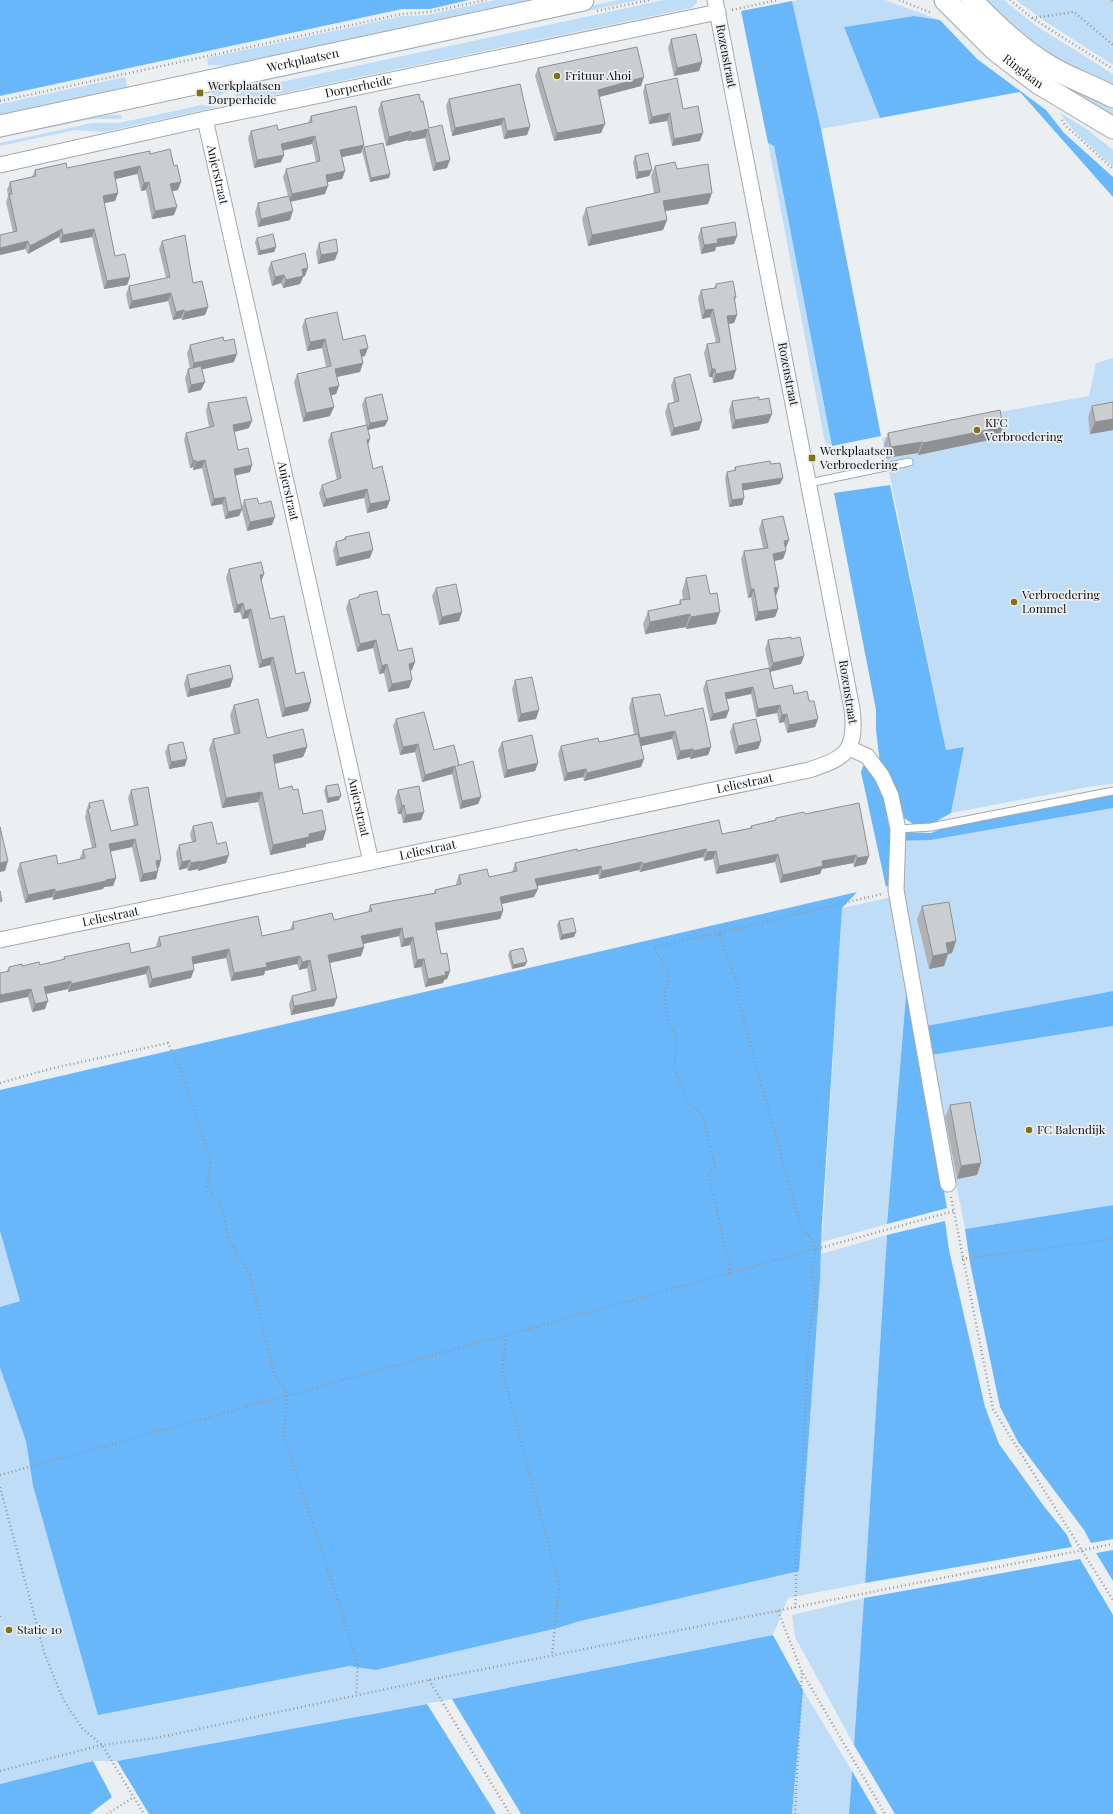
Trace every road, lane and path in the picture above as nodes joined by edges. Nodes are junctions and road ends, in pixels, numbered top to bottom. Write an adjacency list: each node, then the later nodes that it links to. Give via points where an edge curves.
1 (486, 0): 13 (path, via 429,12 402,14)
2 (583, 0): 16 (main road, Werkplaatsen)
3 (778, 0): 7 (path)
4 (898, 0): 8 (path)
5 (971, 0): 12 (main road, Ringlaan, via 1026,51 1052,68)
6 (1010, 0): 9 (path)
7 (716, 6): 14 (street, Dorperheide); 21 (street, Rozenstraat)
8 (940, 7): 17 (main road, Ringlaan, via 1038,83)
9 (1032, 18): 10 (path, via 1074,12); 11 (path)
10 (1113, 46)
11 (1113, 69)
12 (1113, 97)
13 (0, 101)
14 (205, 119): 18 (street, Dorperheide); 25 (street, Anjerstraat)
15 (1062, 119): 19 (path)
16 (0, 126)
17 (1113, 128)
18 (0, 165)
19 (1113, 169)
20 (908, 462): 21 (lane)
21 (809, 482): 22 (street, Rozenstraat, via 852,709 854,736)
22 (849, 748): 24 (street, via 867,756 882,776 891,796); 25 (street, Leliestraat, via 835,761 809,770)
23 (1113, 791): 24 (lane, via 931,827)
24 (898, 829): 26 (street)
25 (371, 862): 28 (street, Leliestraat)
26 (896, 890): 27 (path); 30 (street)
27 (719, 933): 33 (path, via 738,985 738,1000 802,1230 811,1237); 35 (path, via 654,947 670,976 664,995 668,1021 677,1038 674,1066 687,1101 703,1117 715,1167 708,1174 725,1247 731,1261)
28 (0, 940)
29 (0, 1083): 37 (path, via 49,1069 168,1043 211,1160 207,1187 224,1211 228,1238 250,1275 275,1377 284,1387)
30 (948, 1184): 31 (path)
31 (954, 1211): 33 (path); 34 (path)
32 (1113, 1239): 34 (path)
33 (816, 1250): 35 (path); 43 (path, via 811,1270 816,1294 809,1333 800,1526 796,1538)
34 (962, 1258): 41 (path, via 993,1409)
35 (729, 1274): 36 (path)
36 (506, 1336): 37 (path); 47 (path, via 502,1370 559,1584)
37 (287, 1396): 38 (path); 50 (path, via 284,1436 358,1663)
38 (0, 1475)
39 (0, 1487): 51 (path, via 45,1655 62,1699 82,1728)
40 (1113, 1544): 41 (path)
41 (1082, 1550): 42 (path); 43 (path)
42 (1113, 1600)
43 (795, 1608): 44 (path)
44 (778, 1611): 47 (path); 48 (path)
45 (0, 1616): 46 (path)
46 (0, 1619)
47 (552, 1656): 49 (path)
48 (802, 1672): 57 (path); 58 (path)
49 (429, 1680): 50 (path); 56 (path)
50 (356, 1695): 51 (path, via 156,1738)
51 (102, 1745): 52 (path); 53 (path)
52 (0, 1771)
53 (134, 1797): 54 (path); 55 (path)
54 (107, 1814)
55 (144, 1814)
56 (510, 1814)
57 (795, 1814)
58 (885, 1814)

